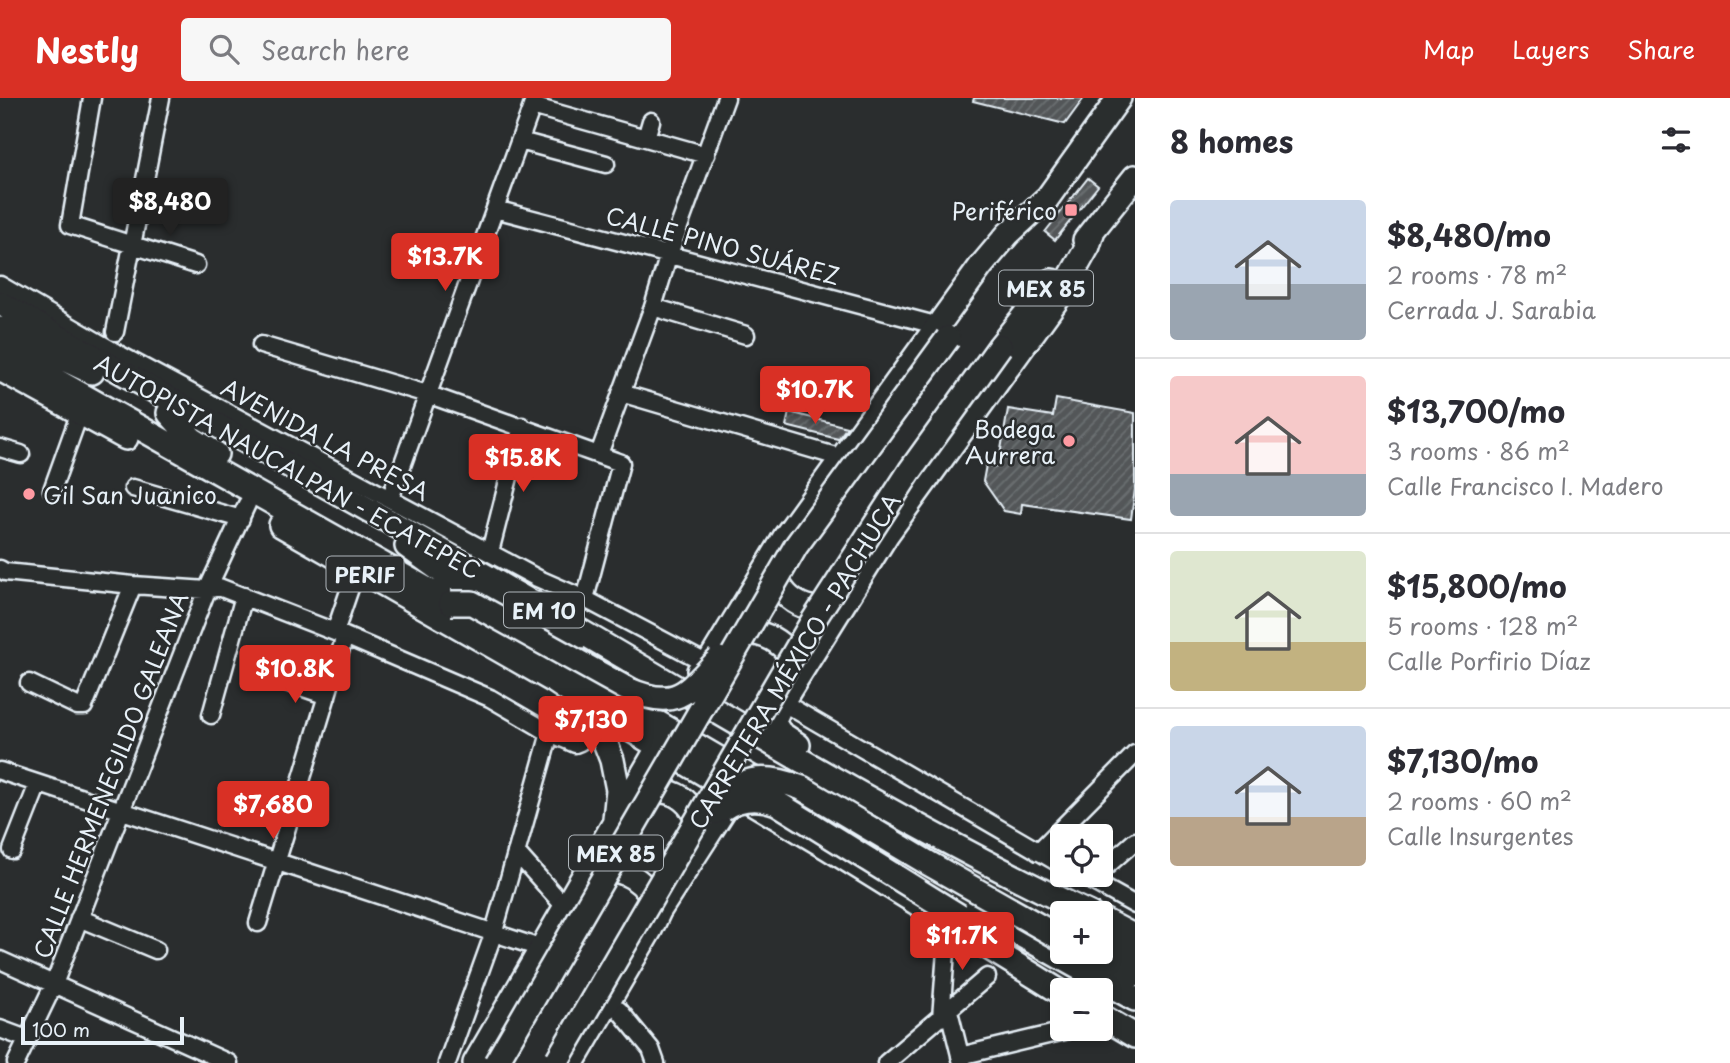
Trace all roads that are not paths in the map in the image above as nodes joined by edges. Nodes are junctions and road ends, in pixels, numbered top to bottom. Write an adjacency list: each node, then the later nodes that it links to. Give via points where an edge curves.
1 (92, 98): 15 (street, via 70,225)
2 (161, 98): 15 (street)
3 (726, 98): 9 (street)
4 (1119, 98): 12 (highway, MEX 85)
5 (533, 102): 7 (street); 8 (street)
6 (651, 121): 7 (street)
7 (646, 138): 9 (street)
8 (520, 141): 10 (street); 13 (street)
9 (706, 155): 16 (street)
10 (606, 164)
11 (1135, 177): 14 (highway, CARRETERA MÉXICO - PACHUCA / MEX 85)
12 (1048, 197): 21 (highway, via 994,250); 51 (highway, MEX 85, bridge)
13 (495, 209): 16 (street, CALLE PINO SUÁREZ); 29 (street)
14 (1093, 230): 47 (highway, via 1061,294 887,534); 78 (highway, CARRETERA MÉXICO - PACHUCA / MEX 85, bridge, via 1000,346 910,471 846,569)
15 (133, 246): 17 (street); 23 (street)
16 (668, 254): 20 (street); 21 (street, CALLE PINO SUÁREZ)
17 (196, 265)
18 (0, 285): 38 (street, AVENIDA LA PRESA)
19 (0, 303): 52 (highway, AUTOPISTA NAUCALPAN - ECATEPEC / EM 10)
20 (653, 307): 24 (street); 28 (street)
21 (939, 326): 35 (highway)
22 (0, 329): 85 (highway, AUTOPISTA NAUCALPAN - ECATEPEC / EM 10, via 240,448 386,531 444,573)
23 (115, 332)
24 (746, 335)
25 (261, 345): 29 (street)
26 (0, 349): 42 (highway, PERIF)
27 (0, 369): 30 (highway, PERIF)
28 (621, 393): 34 (street); 35 (street)
29 (427, 394): 31 (street); 38 (street)
30 (80, 412): 37 (street); 39 (highway, PERIF)
31 (522, 426): 34 (street); 40 (street)
32 (0, 448): 33 (street)
33 (21, 454)
34 (599, 454): 48 (street, via 621,463)
35 (842, 458): 41 (highway)
36 (133, 488): 39 (street)
37 (52, 490)
38 (390, 499): 40 (street, AVENIDA LA PRESA)
39 (244, 511): 42 (highway, PERIF); 45 (street, CALLE HERMENEGILDO GALEANA)
40 (490, 552): 48 (street, AVENIDA LA PRESA)
41 (776, 552): 47 (highway, via 780,585 797,604 821,609); 51 (highway)
42 (359, 561): 49 (highway, PERIF); 50 (street); 59 (highway, PERIF)
43 (0, 569): 44 (street)
44 (133, 585): 45 (street); 56 (street, via 84,706)
45 (207, 590): 46 (street, via 219,587); 68 (street, CALLE HERMENEGILDO GALEANA)
46 (244, 596): 50 (street); 60 (street)
47 (850, 596): 54 (highway)
48 (585, 599): 53 (street, AVENIDA LA PRESA)
49 (451, 603): 51 (highway, bridge, via 472,603 627,689 663,699 688,691); 62 (highway, PERIF)
50 (340, 634): 57 (street); 61 (street, via 490,698)
51 (732, 640): 53 (highway); 54 (highway, via 749,632 774,638 795,662); 119 (highway, MEX 85, bridge)
52 (636, 663): 53 (highway, via 674,677 688,676); 81 (highway, AUTOPISTA NAUCALPAN - ECATEPEC / EM 10, via 1007,874)
53 (708, 664)
54 (798, 674): 58 (highway)
55 (275, 678): 57 (street)
56 (29, 683)
57 (327, 696): 77 (street)
58 (782, 702): 74 (street); 82 (highway, via 773,722 780,733 1015,864)
59 (591, 706): 61 (street, via 580,742); 62 (highway, PERIF); 69 (highway, via 614,770 618,790)
60 (211, 715)
61 (550, 733): 73 (street)
62 (664, 738): 65 (highway, PERIF); 67 (highway)
63 (1135, 754): 74 (street)
64 (0, 771): 66 (street)
65 (740, 783): 70 (highway); 88 (highway, PERIF); 105 (highway, PERIF, via 811,811 912,874)
66 (38, 784): 68 (street); 72 (street)
67 (626, 805): 69 (highway); 70 (highway, via 648,792 679,796)
68 (120, 812): 77 (street); 87 (street, CALLE HERMENEGILDO GALEANA)
69 (615, 825): 79 (highway)
70 (706, 832): 78 (highway); 86 (highway); 88 (highway, bridge, via 727,806 743,799 767,799); 91 (highway, bridge, via 720,803 739,785 754,779 784,781)
71 (1135, 841): 76 (street)
72 (12, 850)
73 (516, 852): 84 (street); 92 (street)
74 (1038, 852): 75 (street)
75 (1050, 858)
76 (1113, 858)
77 (277, 862): 89 (street); 92 (street)
78 (672, 863): 114 (highway, CARRETERA MÉXICO - PACHUCA / MEX 85, bridge)
79 (584, 876): 84 (highway); 86 (highway, via 608,870 631,875)
80 (1109, 887): 83 (street)
81 (1064, 901)
82 (1071, 901)
83 (1135, 905)
84 (565, 907): 118 (highway)
85 (1050, 909)
86 (659, 911): 114 (highway)
87 (79, 918): 96 (street); 103 (street, CALLE HERMENEGILDO GALEANA)
88 (953, 920): 102 (highway); 104 (highway, PERIF); 107 (street)
89 (258, 923)
90 (1113, 925): 93 (highway)
91 (1050, 932)
92 (493, 935): 95 (street); 117 (street)
93 (1135, 937)
94 (1113, 945): 97 (highway)
95 (534, 946)
96 (156, 950)
97 (1135, 958)
98 (0, 960): 103 (street)
99 (1112, 964): 100 (highway)
100 (1135, 975)
101 (987, 978): 107 (street)
102 (1053, 978)
103 (54, 984): 112 (street, CALLE HERMENEGILDO GALEANA); 116 (street)
104 (1050, 985)
105 (1135, 999)
106 (619, 1010): 120 (street, via 651,1049)
107 (945, 1015): 113 (street); 121 (street)
108 (1113, 1023): 111 (highway)
109 (0, 1029): 112 (street)
110 (1050, 1035): 113 (street)
111 (1135, 1037)
112 (27, 1039): 115 (street, CALLE HERMENEGILDO GALEANA)
113 (961, 1060)
114 (562, 1062)
115 (16, 1063)
116 (229, 1063)
117 (447, 1063)
118 (475, 1063)
119 (496, 1063)
120 (656, 1063)
121 (886, 1063)

